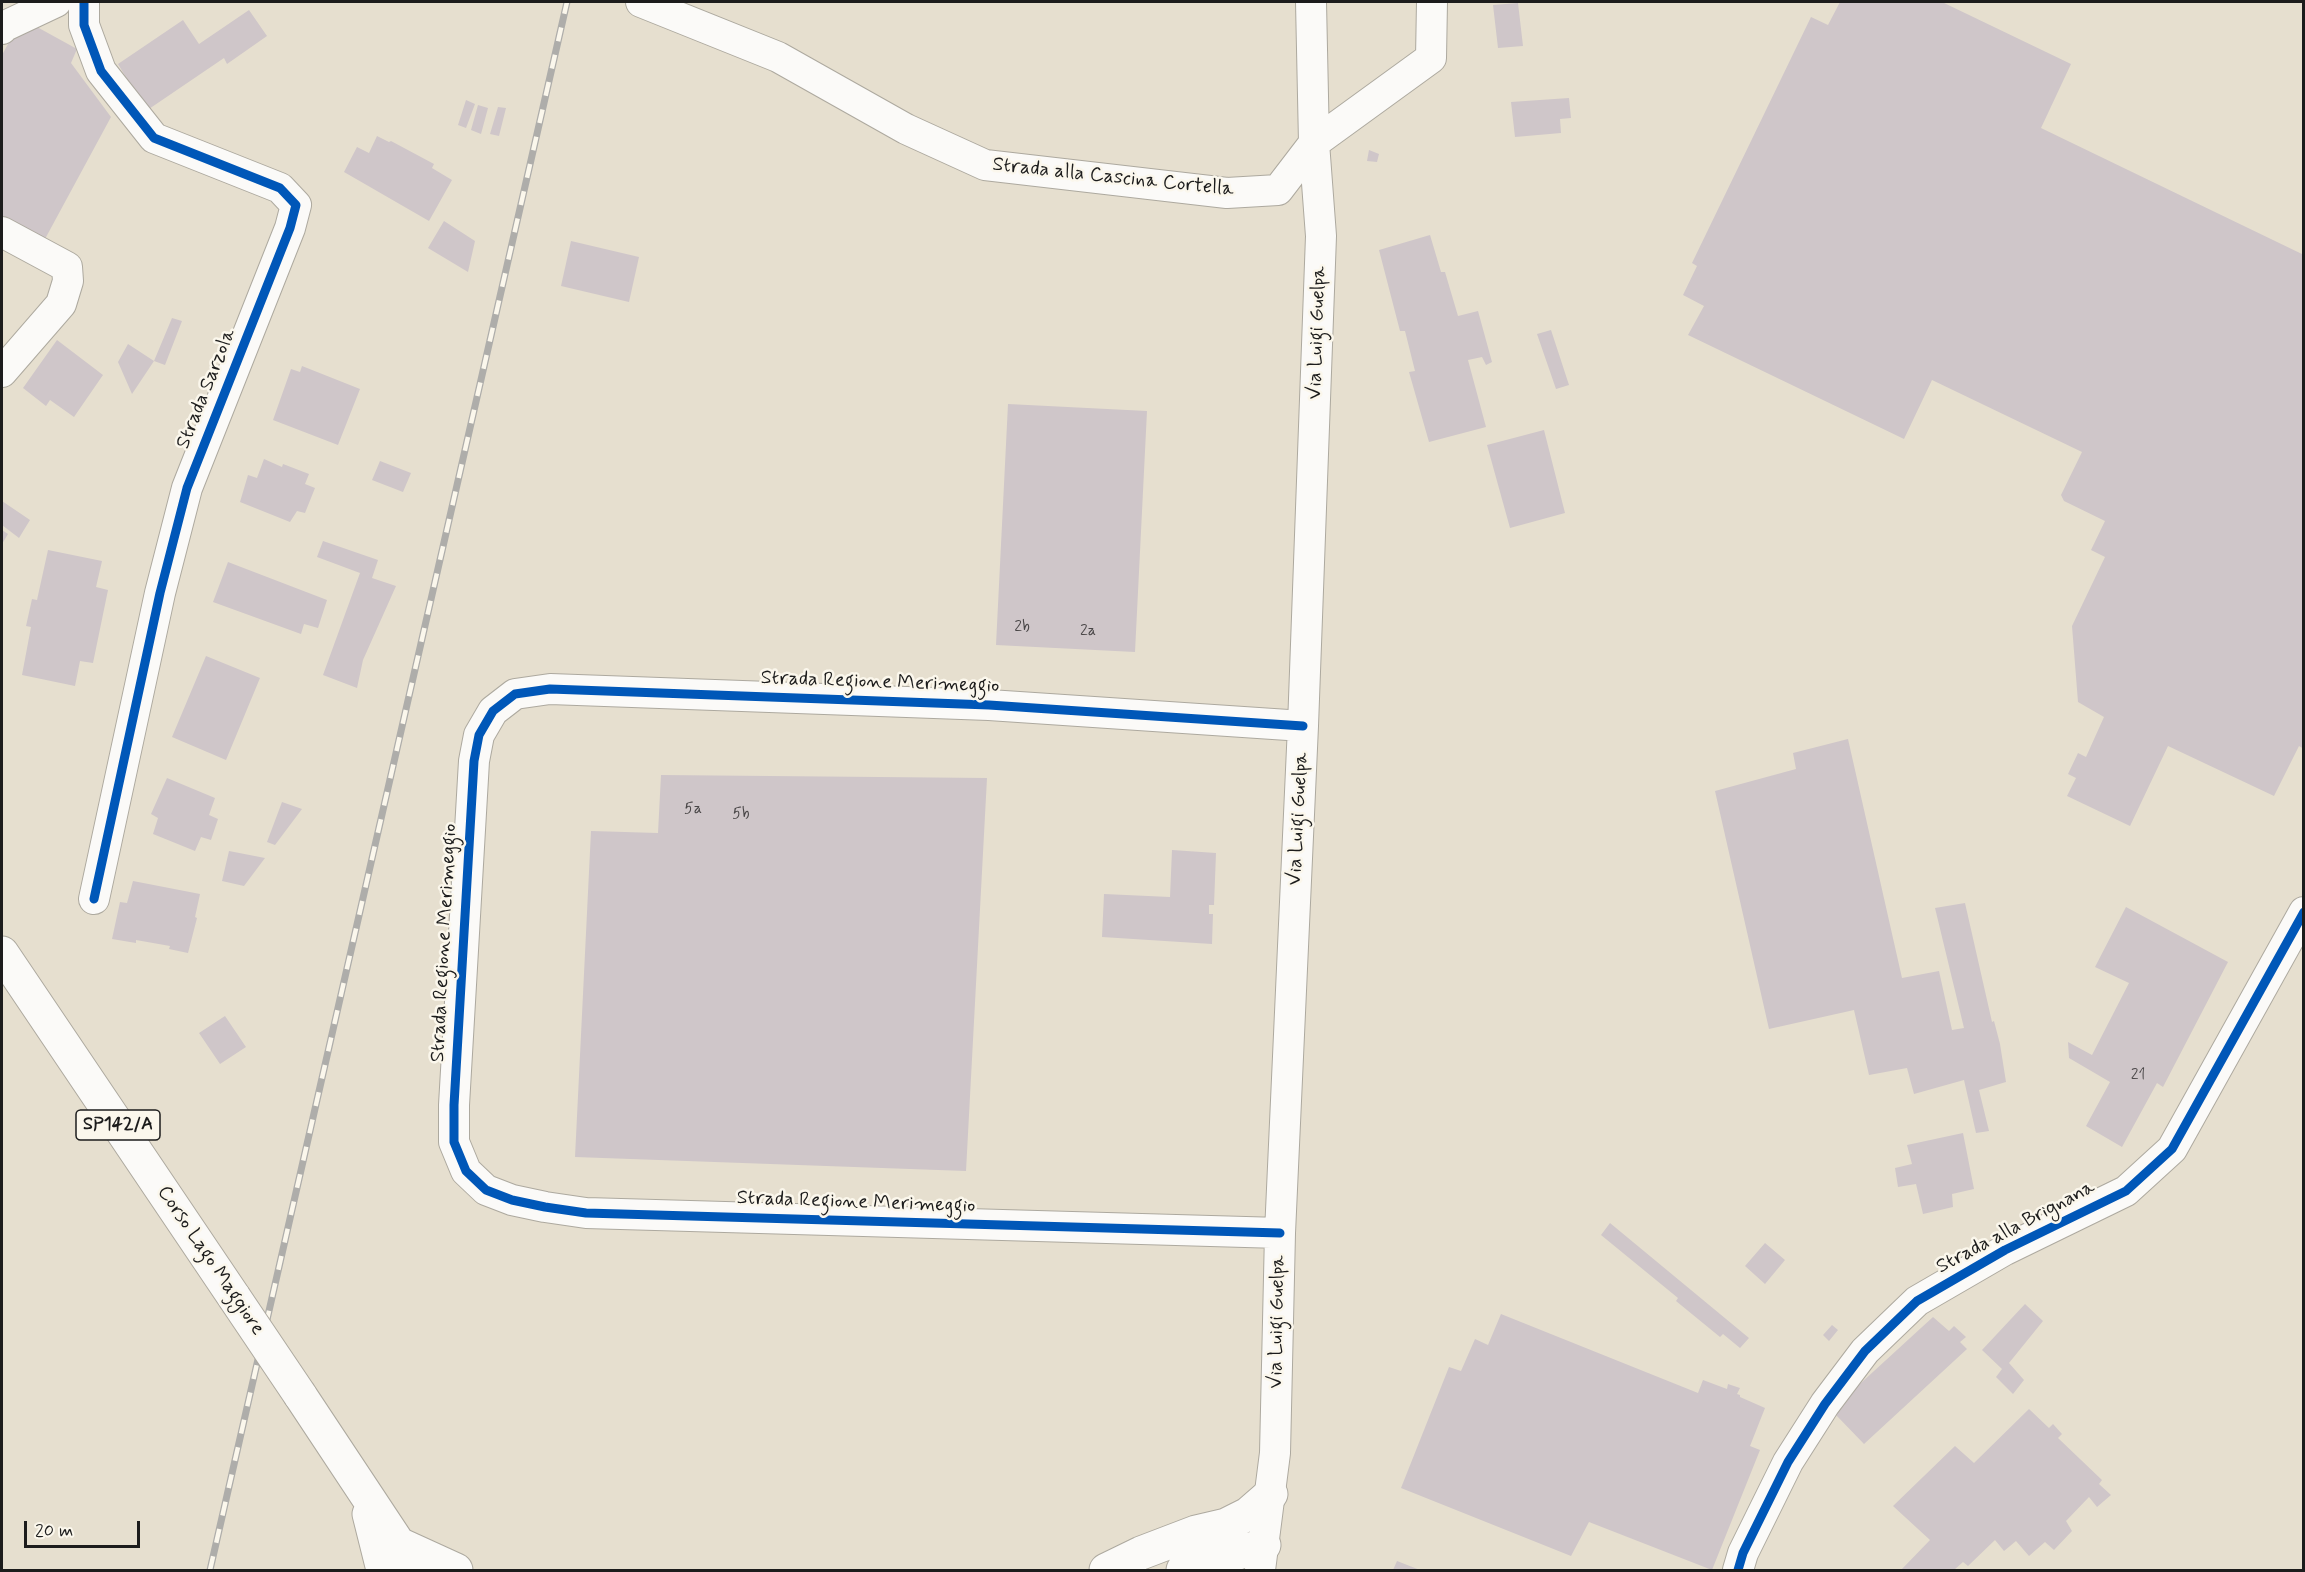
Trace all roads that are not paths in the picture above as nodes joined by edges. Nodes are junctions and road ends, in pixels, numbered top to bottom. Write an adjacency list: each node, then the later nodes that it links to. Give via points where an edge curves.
1 (56, 2): 6 (street)
2 (84, 2): 11 (street, Strada Sarzola, via 84,25 101,71 154,138 280,188 296,205 187,488 160,593)
3 (641, 2): 7 (street, Strada alla Cascina Cortella, via 778,57 906,129 985,165 1227,193 1278,190)
4 (1311, 2): 7 (street)
5 (1432, 2): 7 (street, Strada alla Cascina Cortella, via 1431,58)
6 (2, 29)
7 (1314, 143): 10 (street, Via Luigi Guelpa, via 1321,236)
8 (2, 232): 9 (street, via 67,267 68,281 61,304)
9 (2, 372)
10 (1303, 726): 14 (street, Via Luigi Guelpa); 14 (street, Strada Regione Merimeggio, via 989,705 550,689 515,694 493,711 479,735 474,761 454,1105 454,1142 466,1170 486,1190 545,1207 586,1213)
11 (94, 899)
12 (2304, 912): 22 (street, Strada alla Brignana, via 2172,1149 2126,1191 2005,1250 1917,1301 1865,1351 1788,1462)
13 (2, 953): 18 (highway, Corso Lago Maggiore / SP142/A, bridge, via 361,1486)
14 (1280, 1233): 15 (street, Via Luigi Guelpa)
15 (1271, 1494): 16 (highway, via 1248,1514); 17 (street, Via Luigi Guelpa)
16 (1226, 1525): 17 (highway, via 1249,1531); 20 (highway, via 1196,1532)
17 (1263, 1552): 21 (highway)
18 (399, 1562): 19 (highway)
19 (456, 1570)
20 (1106, 1570)
21 (1183, 1570)
22 (1738, 1570)

